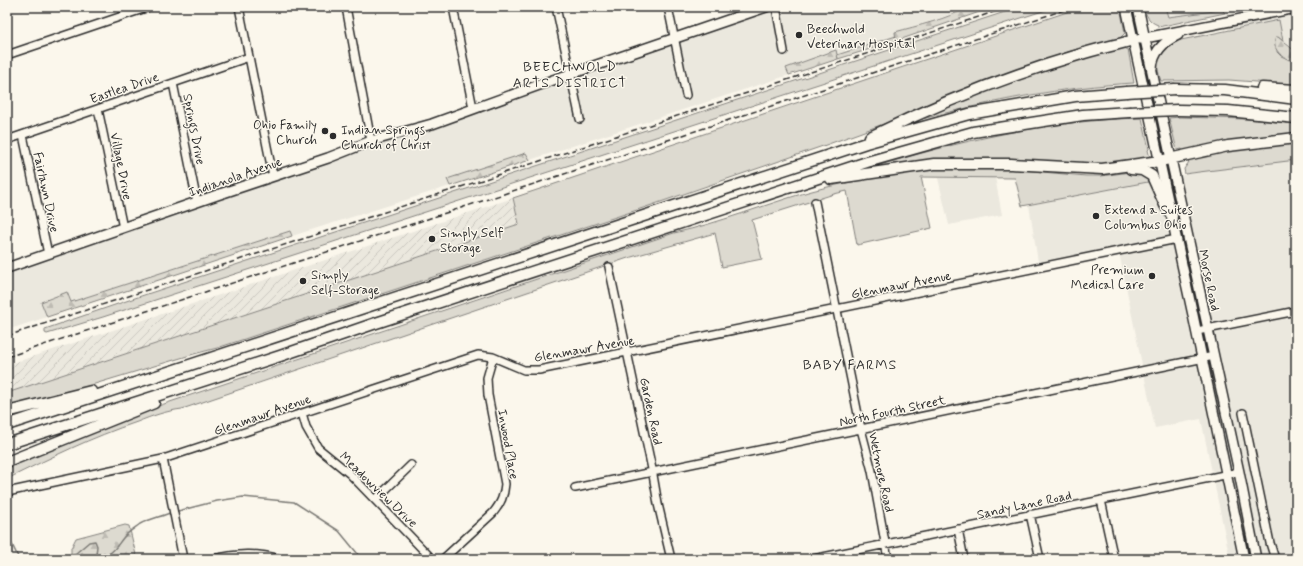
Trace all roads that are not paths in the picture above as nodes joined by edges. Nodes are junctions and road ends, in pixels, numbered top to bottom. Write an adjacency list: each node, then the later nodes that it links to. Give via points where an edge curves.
1 (148, 7): 16 (street)
2 (240, 7): 17 (street)
3 (346, 7): 32 (street)
4 (453, 7): 25 (street)
5 (556, 7): 18 (street)
6 (668, 7): 13 (street)
7 (766, 7): 13 (main road, Indianola Avenue)
8 (776, 7): 15 (street)
9 (1126, 7): 14 (main road, Morse Road)
10 (1138, 7): 14 (main road, Morse Road)
11 (1296, 8): 12 (main road)
12 (1186, 30): 14 (main road); 19 (main road, via 1159,48 1153,59)
13 (674, 38): 18 (main road, Indianola Avenue); 23 (street)
14 (1139, 39): 19 (main road, Morse Road); 33 (highway, via 1078,54 1011,77 906,120); 35 (main road, Morse Road)
15 (784, 51)
16 (7, 55)
17 (249, 57): 20 (street, Eastlea Drive); 37 (street)
18 (570, 74): 25 (main road, Indianola Avenue); 28 (street)
19 (1152, 75): 34 (main road, Morse Road)
20 (173, 83): 26 (street, Eastlea Drive); 39 (street, Springs Drive)
21 (1175, 89): 22 (highway, via 1212,86); 24 (highway, via 1225,90); 33 (highway, bridge, via 1075,96 969,114)
22 (1296, 90)
23 (686, 95)
24 (1296, 99)
25 (473, 108): 32 (main road, Indianola Avenue, via 432,124)
26 (98, 109): 29 (street, Eastlea Drive); 42 (street, Village Drive)
27 (1296, 118): 38 (highway, bridge, via 1228,111 1178,110 1083,115 973,132)
28 (580, 119)
29 (23, 135): 31 (street, Eastlea Drive); 44 (street, Fairlawn Drive)
30 (1296, 138): 34 (highway, via 1228,146)
31 (7, 140)
32 (371, 141): 37 (main road, Indianola Avenue)
33 (839, 152): 56 (highway)
34 (1170, 158): 35 (highway); 47 (main road, Morse Road)
35 (1160, 161): 36 (highway); 41 (main road, Morse Road)
36 (1124, 166): 38 (highway, via 1102,169 1011,164 934,164 840,177); 41 (highway, via 1142,170 1152,176)
37 (273, 176): 39 (main road, Indianola Avenue)
38 (786, 188): 57 (highway)
39 (197, 202): 42 (main road, Indianola Avenue)
40 (815, 202): 48 (street, Wetmore Road)
41 (1172, 216): 43 (main road, Morse Road)
42 (123, 228): 44 (main road, Indianola Avenue)
43 (1177, 239): 47 (main road, via 1182,241); 48 (street, Glenmawr Avenue); 51 (main road, Morse Road)
44 (48, 254): 46 (main road, Indianola Avenue)
45 (610, 267): 52 (street, Garden Road)
46 (7, 268)
47 (1197, 281): 50 (main road, Morse Road)
48 (837, 309): 52 (street, Glenmawr Avenue); 62 (street, Wetmore Road)
49 (1296, 311): 50 (street)
50 (1208, 328): 51 (street); 53 (main road, Morse Road)
51 (1197, 331): 55 (main road, Morse Road)
52 (628, 352): 54 (street, Glenmawr Avenue, via 539,370 524,370); 67 (street, Garden Road)
53 (1214, 356): 55 (street, North Fourth Street); 68 (main road, Morse Road)
54 (493, 357): 59 (street, Glenmawr Avenue, via 478,355 466,358); 81 (street, Inwood Place, via 487,378 488,395 505,484 504,496 493,513)
55 (1202, 359): 62 (street, North Fourth Street); 69 (main road, Morse Road)
56 (184, 367): 58 (highway); 61 (highway)
57 (212, 378): 63 (highway); 65 (highway)
58 (7, 412)
59 (302, 413): 64 (street, Glenmawr Avenue); 72 (street, Meadowview Drive, via 306,427 318,448 350,474)
60 (1243, 413): 90 (street)
61 (7, 425)
62 (861, 429): 67 (street, North Fourth Street); 76 (street, Wetmore Road, via 872,471)
63 (7, 444)
64 (163, 459): 71 (street, Glenmawr Avenue); 77 (street)
65 (7, 462)
66 (411, 465): 72 (street)
67 (652, 471): 70 (street, North Fourth Street); 82 (street, Garden Road)
68 (1239, 472): 69 (street, Sandy Lane Road); 89 (main road, Morse Road)
69 (1226, 475): 73 (street, Sandy Lane Road); 88 (main road, Morse Road)
70 (575, 488)
71 (7, 492)
72 (375, 500): 80 (street, Meadowview Drive)
73 (1101, 500): 74 (street, Sandy Lane Road); 87 (street)
74 (1030, 514): 75 (street, Sandy Lane Road); 86 (street)
75 (958, 529): 76 (street, Sandy Lane Road); 85 (street)
76 (885, 544): 83 (street, Sandy Lane Road); 84 (street, Wetmore Road)
77 (183, 559)
78 (213, 559): 79 (street, via 250,554)
79 (280, 559)
80 (432, 559)
81 (444, 559)
82 (671, 559)
83 (813, 559)
84 (888, 559)
85 (964, 559)
86 (1040, 559)
87 (1114, 559)
88 (1244, 559)
89 (1256, 559)
90 (1275, 559)

